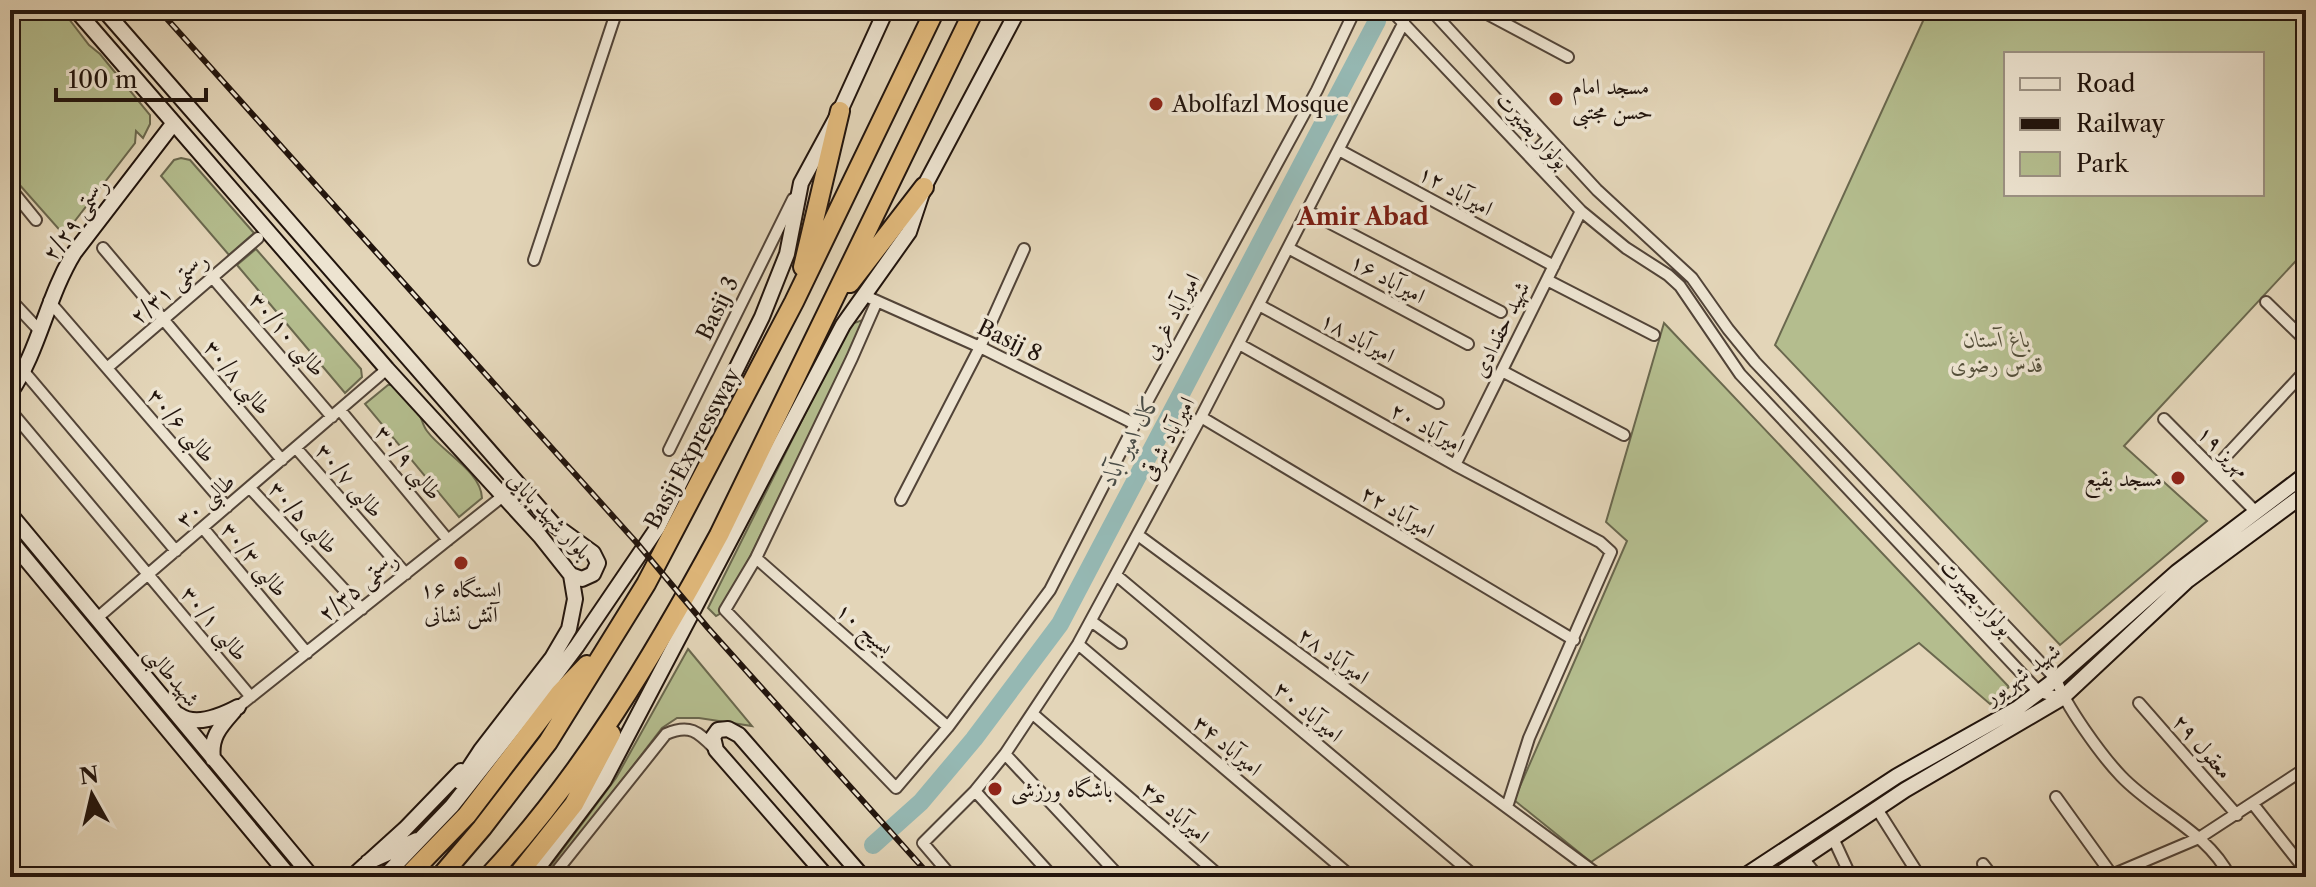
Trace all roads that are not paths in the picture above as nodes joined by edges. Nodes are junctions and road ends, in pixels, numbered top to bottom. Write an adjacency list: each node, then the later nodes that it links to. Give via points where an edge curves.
1 (76, 10): 15 (street, بلوار شهید بابایی)
2 (104, 10): 85 (street, بلوار شهید بابایی, via 553,524 593,553 598,563 593,574 582,579)
3 (617, 10): 29 (street)
4 (886, 10): 14 (street)
5 (935, 10): 36 (highway, Basij Expressway)
6 (974, 10): 40 (highway)
7 (1018, 10): 20 (street)
8 (1355, 10): 61 (street, امیرآباد غربی)
9 (1391, 10): 12 (street, بولوار بصیرت)
10 (1431, 10): 16 (street, بولوار بصیرت)
11 (1480, 10): 13 (street)
12 (1404, 22): 17 (street, امیرآباد شرقی); 18 (street, بولوار بصیرت)
13 (1568, 57)
14 (840, 111): 19 (street); 36 (highway)
15 (173, 124): 35 (street, رستمی ۲/۲۹, via 74,253); 51 (street, بلوار شهید بابایی)
16 (1549, 138): 18 (street); 59 (street, بولوار بصیرت, via 1692,278 1737,340)
17 (1339, 150): 22 (street, امیرآباد شرقی); 30 (street, امیرآباد ۱۲)
18 (1530, 157): 23 (street, بولوار بصیرت)
19 (801, 183): 65 (street, Basij 3); 117 (street, via 778,280 658,527 577,646)
20 (924, 187): 34 (street, via 909,232); 40 (highway)
21 (10, 188): 24 (street)
22 (1307, 211): 27 (street, امیرآباد شرقی); 39 (street)
23 (1581, 211): 30 (street, شهید حقدادی); 62 (street, بولوار بصیرت, via 1680,286 1740,374)
24 (36, 220)
25 (258, 238): 31 (street, رستمی ۲/۳۱)
26 (103, 248): 41 (street, طالبی ۳۰/۸)
27 (1288, 248): 38 (street, امیرآباد شرقی); 46 (street, امیرآباد ۱۶)
28 (1024, 249): 47 (street)
29 (534, 260)
30 (1554, 266): 32 (street, شهید حقدادی)
31 (212, 277): 41 (street, رستمی ۲/۳۱); 57 (street, طالبی ۳۰/۱۰)
32 (1547, 280): 43 (street); 53 (street, شهید حقدادی)
33 (10, 299): 42 (street)
34 (871, 299): 47 (street, Basij 8); 82 (street, via 852,358); 134 (street, via 843,325 604,780)
35 (49, 301): 42 (street, رستمی ۲/۲۹); 49 (street, طالبی ۳۰/۶)
36 (794, 302): 90 (highway, Basij Expressway)
37 (2266, 302): 44 (street)
38 (1259, 305): 45 (street, امیرآباد شرقی); 55 (street, امیرآباد ۱۸)
39 (1501, 312)
40 (826, 313): 95 (highway, via 719,535)
41 (163, 319): 49 (street, رستمی ۲/۳۱); 66 (street, طالبی ۳۰/۸)
42 (39, 330): 50 (street, رستمی ۲/۲۹)
43 (1654, 335)
44 (2306, 341)
45 (1239, 344): 58 (street, امیرآباد شرقی); 67 (street, امیرآباد ۲۰)
46 (1468, 344)
47 (980, 347): 61 (street, Basij 8); 73 (street)
48 (10, 355): 50 (street)
49 (107, 368): 74 (street, طالبی ۳۰/۶)
50 (23, 369): 54 (street, رستمی ۲/۲۹); 81 (street)
51 (387, 369): 57 (street, طالبی ۳۰); 72 (street, بلوار شهید بابایی)
52 (2306, 370): 68 (street)
53 (1502, 371): 63 (street); 67 (street, شهید حقدادی)
54 (10, 393)
55 (1438, 403)
56 (10, 410): 84 (street, طالبی ۳۰/۱)
57 (336, 414): 64 (street, طالبی ۳۰); 80 (street, طالبی ۳۰/۹)
58 (1201, 417): 79 (street, امیرآباد شرقی); 91 (street, امیرآباد ۲۲)
59 (1809, 418): 62 (street); 96 (street, بولوار بصیرت)
60 (2164, 419): 68 (street, مهریز ۱۹)
61 (1135, 424): 105 (street, امیرآباد غربی, via 1050,590)
62 (1795, 433): 98 (street, بولوار بصیرت)
63 (1624, 435)
64 (296, 448): 66 (street, طالبی ۳۰); 83 (street, طالبی ۳۰/۷)
65 (669, 450)
66 (282, 460): 70 (street, طالبی ۳۰)
67 (1455, 465): 91 (street, امیرآباد ۲۰, via 1611,552)
68 (2214, 469): 75 (street, مهریز ۱۹)
69 (2306, 474): 75 (street, شهید شهریور)
70 (250, 488): 74 (street, طالبی ۳۰); 87 (street, طالبی ۳۰/۵)
71 (2306, 493): 100 (street, شهید شهریور, via 2188,580)
72 (503, 496): 80 (street, رستمی ۲/۳۵); 85 (street, بلوار شهید بابایی)
73 (901, 500)
74 (227, 507): 77 (street, طالبی ۳۰)
75 (2255, 511): 96 (street, شهید شهریور)
76 (10, 514): 78 (street, شهیدطالبی)
77 (203, 528): 81 (street, طالبی ۳۰); 94 (street, طالبی ۳۰/۳)
78 (14, 535): 88 (street, شهیدطالبی); 97 (street, شهیدطالبی)
79 (1138, 535): 86 (street, امیرآباد شرقی); 114 (street, امیرآباد ۲۸)
80 (448, 540): 83 (street, رستمی ۲/۳۵)
81 (176, 551): 84 (street, طالبی ۳۰)
82 (756, 558): 105 (street, بسیج ۱۰); 105 (street, امیرآباد غربی, via 725,610 896,788)
83 (406, 574): 87 (street, رستمی ۲/۳۵)
84 (149, 575): 88 (street, طالبی ۳۰); 99 (street, طالبی ۳۰/۱)
85 (571, 575): 106 (street, via 575,599 569,629)
86 (1116, 575): 89 (street, امیرآباد شرقی); 143 (street, امیرآباد ۳۰)
87 (362, 609): 94 (street, رستمی ۲/۳۵)
88 (96, 619): 97 (street, شهیدطالبی)
89 (1091, 621): 92 (street); 93 (street, امیرآباد شرقی)
90 (614, 637): 130 (highway, via 560,693 467,815); 131 (highway, Basij Expressway, via 548,742)
91 (1574, 640): 114 (street, via 1529,738)
92 (1121, 643)
93 (1078, 644): 104 (street, امیرآباد شرقی); 142 (street, امیرآباد ۳۴)
94 (307, 653): 99 (street, رستمی ۲/۳۵)
95 (650, 659): 132 (highway, via 579,763); 133 (highway, via 574,804)
96 (2056, 679): 98 (street, شهید شهریور); 100 (street, بولوار بصیرت)
97 (146, 690): 103 (street, شهیدطالبی); 126 (street, شهیدطالبی)
98 (2039, 692): 100 (street); 145 (street, شهید شهریور, via 1897,776)
99 (251, 697): 102 (street, رستمی ۲/۳۵)
100 (2062, 698): 115 (street, شهید شهریور); 119 (street, بولوار بصیرت, via 2121,777)
101 (2139, 703): 116 (street, معقول ۲۹)
102 (238, 707): 103 (street, via 193,721); 109 (street, via 218,729)
103 (172, 710): 109 (street, شهیدطالبی)
104 (1033, 714): 108 (street, امیرآباد شرقی); 141 (street, امیرآباد ۳۶)
105 (948, 727)
106 (481, 750): 117 (street); 121 (street)
107 (716, 750): 123 (street); 135 (street, via 699,733 680,728 666,734); 137 (street, via 713,737 718,730 739,735)
108 (1005, 754): 111 (street, امیرآباد شرقی); 140 (street)
109 (213, 759): 126 (street, شهیدطالبی)
110 (2304, 774): 113 (street)
111 (975, 791): 138 (street, امیرآباد شرقی, via 923,843); 139 (street)
112 (2056, 797): 127 (street)
113 (2253, 804): 116 (street); 124 (street)
114 (1507, 807): 144 (street, امیرآباد ۲۸)
115 (1877, 809): 118 (street, شهید شهریور); 149 (street)
116 (2237, 815): 119 (street)
117 (423, 837): 121 (street); 129 (street)
118 (1833, 838): 120 (street, شهید شهریور); 148 (street)
119 (2199, 838): 125 (street); 151 (street, بولوار بصیرت)
120 (1803, 858): 146 (street, شهید شهریور); 147 (street)
121 (368, 862): 128 (street)
122 (1983, 864): 150 (street)
123 (822, 871): 136 (street)
124 (2306, 871)
125 (2130, 873): 127 (street)
126 (297, 875)
127 (2110, 876)
128 (352, 877)
129 (384, 877)
130 (407, 877)
131 (440, 877)
132 (488, 877)
133 (516, 877)
134 (531, 877)
135 (552, 877)
136 (804, 877)
137 (863, 877)
138 (952, 877)
139 (1053, 877)
140 (1120, 877)
141 (1221, 877)
142 (1352, 877)
143 (1476, 877)
144 (1601, 877)
145 (1743, 877)
146 (1775, 877)
147 (1818, 877)
148 (1851, 877)
149 (1920, 877)
150 (1993, 877)
151 (2230, 877)

